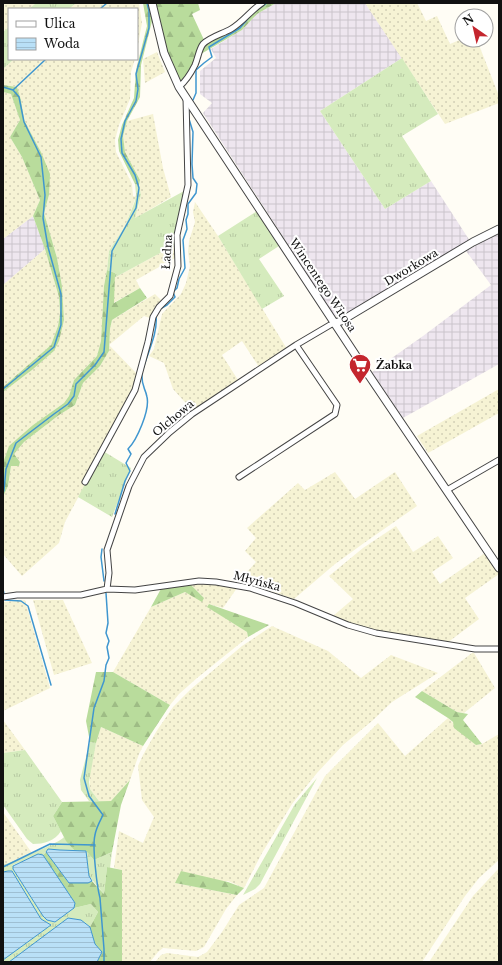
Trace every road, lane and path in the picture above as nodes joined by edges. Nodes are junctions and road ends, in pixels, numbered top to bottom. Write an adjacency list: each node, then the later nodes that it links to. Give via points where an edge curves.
1 (152, 3): 3 (street, Wincentego Witosa, via 164,53)
2 (262, 3): 3 (street, via 231,29 202,46 196,64)
3 (179, 87): 4 (street, Wincentego Witosa)
4 (186, 97): 6 (street, Wincentego Witosa); 10 (street, Ładna, via 188,185 177,235 178,266 170,296 153,317 135,390)
5 (499, 229): 6 (street, Dworkowa)
6 (335, 323): 7 (street, Olchowa); 11 (street, Wincentego Witosa)
7 (296, 345): 9 (street, via 337,405 335,414); 13 (street, Olchowa, via 192,414 144,457 129,486 106,550 109,573)
8 (499, 460): 11 (street)
9 (239, 477)
10 (85, 482)
11 (447, 490): 12 (street, Wincentego Witosa)
12 (499, 568)
13 (107, 589): 14 (street, Młyńska, via 81,595); 15 (street, Młyńska, via 135,590 199,581 216,582 250,588 376,633 475,650)
14 (3, 597)
15 (499, 649)

